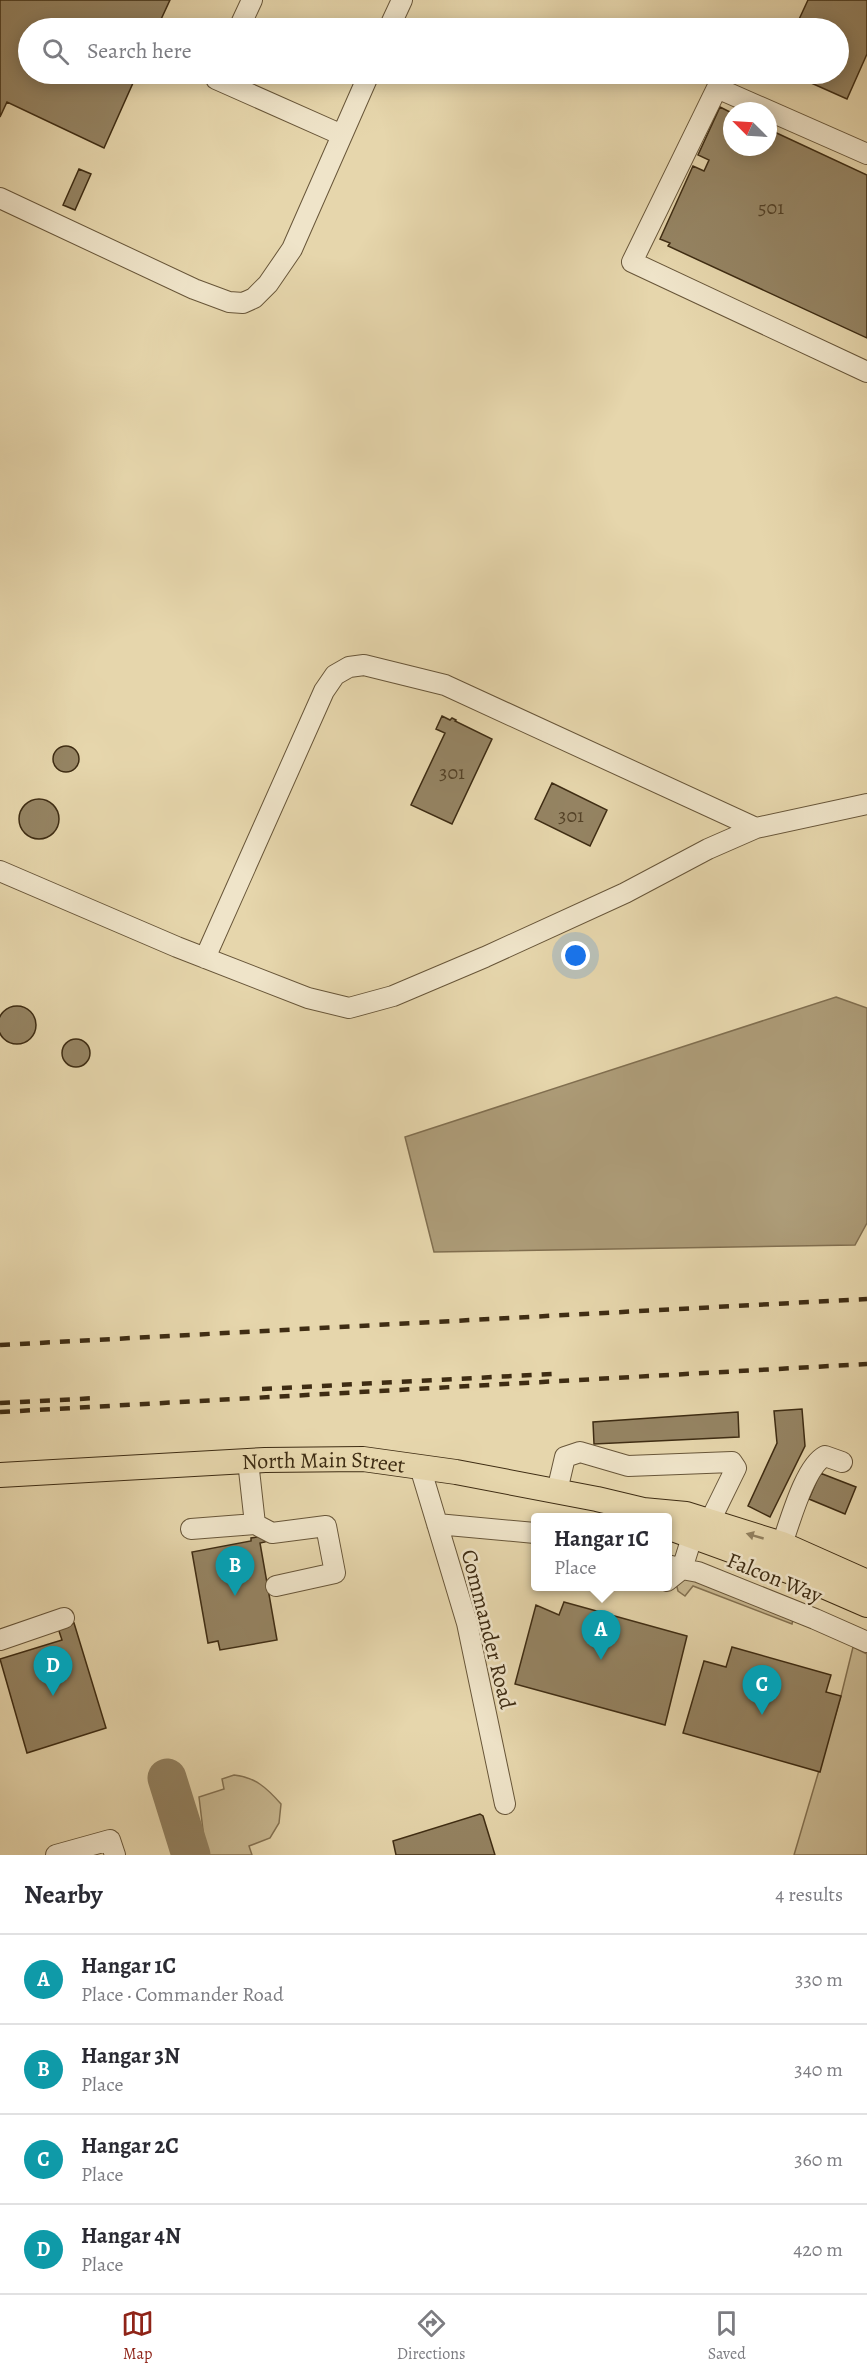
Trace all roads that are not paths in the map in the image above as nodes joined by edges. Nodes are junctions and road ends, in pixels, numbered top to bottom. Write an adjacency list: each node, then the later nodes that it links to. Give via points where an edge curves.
1 (252, 0): 3 (street)
2 (402, 0): 4 (street)
3 (244, 18)
4 (394, 18)
5 (227, 84): 7 (street)
6 (365, 84): 7 (street)
7 (342, 135): 9 (street, via 292,249 268,284 243,303 194,289)
8 (867, 154): 10 (street, via 717,88 632,262)
9 (0, 198)
10 (867, 372)
11 (867, 804): 12 (street)
12 (756, 828): 14 (street, via 485,957 368,1005 349,1008 308,998); 14 (street, via 445,686 364,665 349,667 335,675 324,691)
13 (0, 871): 14 (street)
14 (205, 958)
15 (248, 1461): 17 (main road, North Main Street, via 363,1459); 18 (main road, North Main Street); 22 (street)
16 (842, 1462): 28 (street, via 825,1456 818,1460)
17 (420, 1467): 19 (main road, North Main Street); 23 (street, Commander Road)
18 (0, 1475)
19 (557, 1491): 20 (main road, North Main Street); 26 (street, via 566,1457 580,1452 628,1466 732,1462 736,1468)
20 (645, 1513)
21 (672, 1514): 26 (main road, North Main Street, via 686,1514)
22 (255, 1524): 25 (street); 33 (street, via 272,1533 326,1526 334,1573)
23 (437, 1524): 27 (street); 38 (street, Commander Road, via 467,1623)
24 (672, 1527): 26 (main road, North Main Street)
25 (191, 1529)
26 (700, 1530): 28 (main road, North Main Street, one-way to 26); 29 (street); 34 (main road, North Main Street)
27 (531, 1533)
28 (782, 1544): 30 (main road); 32 (main road, North Main Street)
29 (672, 1572)
30 (867, 1574)
31 (672, 1578): 37 (street, Falcon Way, via 698,1572)
32 (867, 1582)
33 (276, 1586)
34 (867, 1605)
35 (64, 1618): 36 (street)
36 (0, 1640)
37 (867, 1642)
38 (505, 1804)
39 (56, 1855): 40 (street, via 110,1840)
40 (115, 1855)

